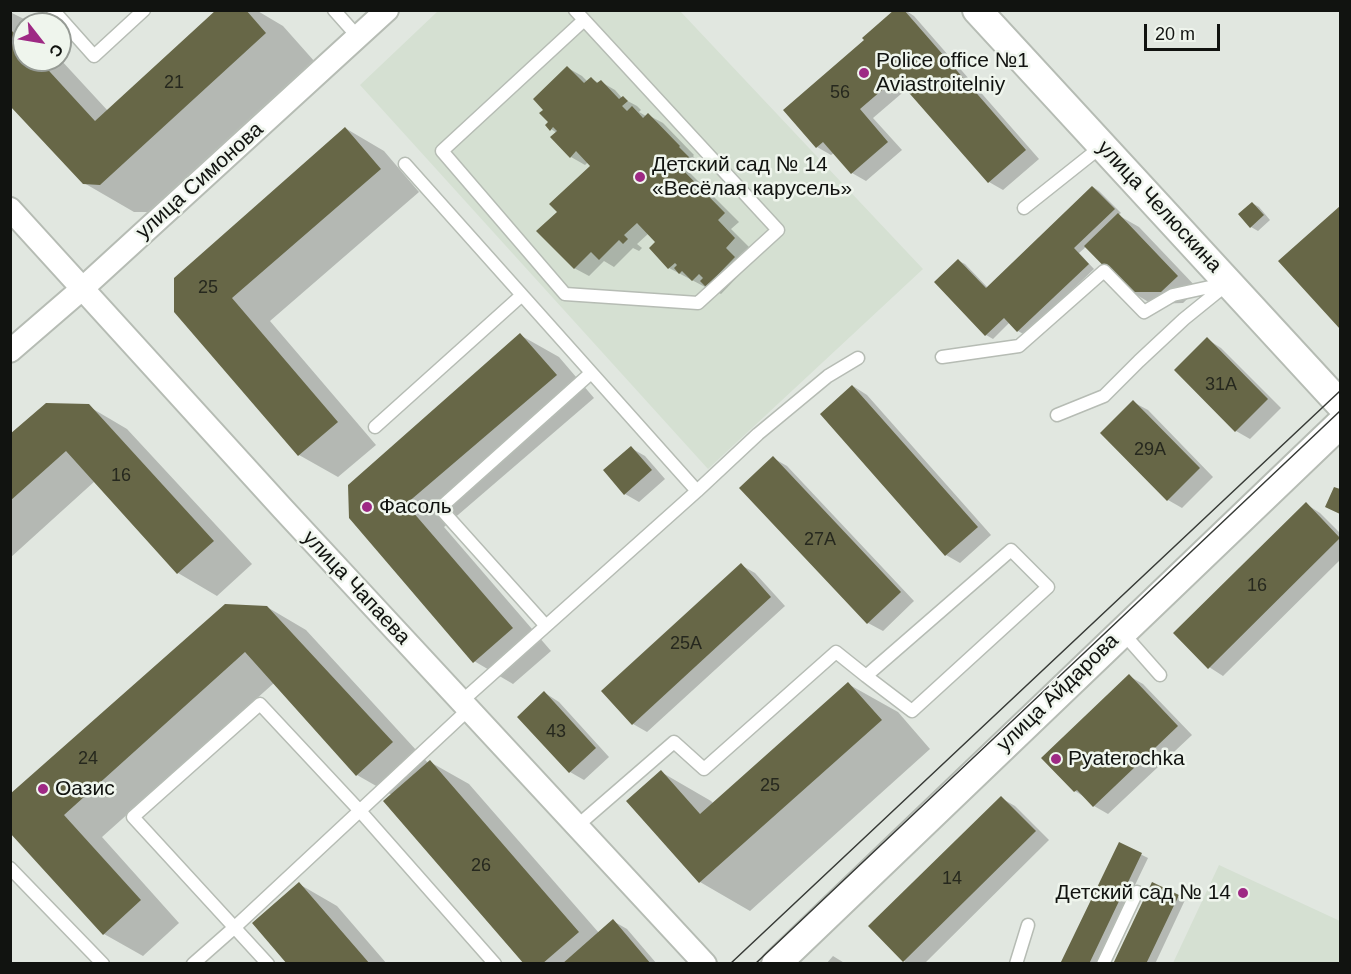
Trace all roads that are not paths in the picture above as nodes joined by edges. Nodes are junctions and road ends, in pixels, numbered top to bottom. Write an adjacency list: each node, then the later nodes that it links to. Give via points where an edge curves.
1 (53, 10): 2 (lane, via 94,56)
2 (144, 10)
3 (334, 10): 8 (lane)
4 (387, 10): 8 (street, улица Симонова)
5 (575, 10): 7 (lane)
6 (977, 10): 9 (street, улица Челюскина)
7 (584, 20): 7 (lane, via 778,230 698,303 565,294 442,151)
8 (358, 37): 14 (street, улица Симонова)
9 (1102, 146): 11 (lane); 13 (street, улица Челюскина)
10 (405, 164): 15 (lane)
11 (1024, 208)
12 (10, 209): 14 (street, улица Чапаева)
13 (1229, 283): 17 (lane, via 1173,295 1144,312 1104,271 1019,346); 20 (street, улица Челюскина); 21 (lane, via 1184,319 1104,396)
14 (83, 288): 16 (street, улица Симонова); 29 (street, улица Чапаева)
15 (522, 295): 19 (lane); 23 (lane)
16 (10, 351)
17 (942, 357)
18 (858, 358): 24 (lane, via 828,376)
19 (591, 373): 24 (lane); 25 (lane, via 440,508)
20 (1341, 404)
21 (1058, 415)
22 (1341, 424): 26 (street, улица Айдарова)
23 (375, 427)
24 (697, 491): 25 (lane)
25 (546, 626): 29 (lane)
26 (1122, 632): 27 (lane); 41 (street, улица Айдарова)
27 (1160, 675)
28 (866, 676): 28 (lane, via 912,711 1048,587 1011,550); 31 (lane, via 836,652 704,769 674,742)
29 (465, 705): 30 (lane); 31 (street, улица Чапаева)
30 (360, 811): 35 (lane); 35 (lane, via 260,704 133,817); 39 (lane)
31 (577, 826): 40 (street, улица Чапаева)
32 (10, 868): 36 (lane)
33 (1137, 892): 43 (lane)
34 (1028, 925): 42 (lane)
35 (235, 927): 37 (lane); 38 (lane)
36 (103, 963)
37 (193, 963)
38 (268, 963)
39 (495, 963)
40 (705, 963)
41 (776, 963)
42 (1016, 963)
43 (1103, 963)

